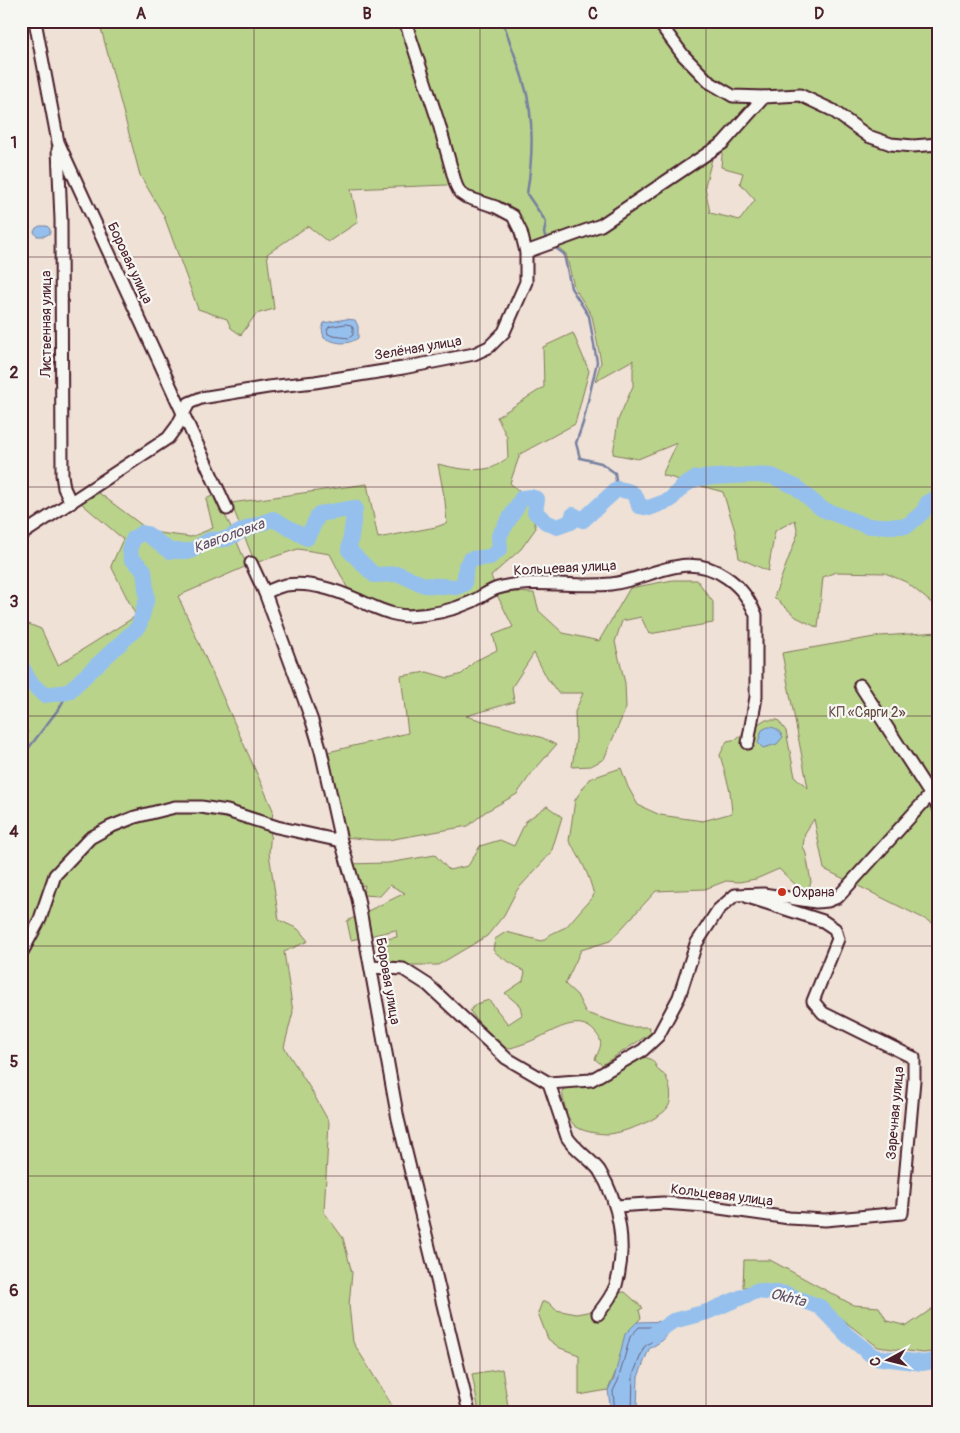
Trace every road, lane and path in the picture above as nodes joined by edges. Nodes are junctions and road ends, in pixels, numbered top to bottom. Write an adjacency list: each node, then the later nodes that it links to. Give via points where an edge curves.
1 (35, 21): 5 (street, Боровая улица)
2 (405, 21): 7 (street, Зелёная улица, via 460,193 513,216)
3 (658, 21): 4 (street, via 709,82 733,96)
4 (764, 97): 6 (street, via 800,96 832,110 868,136 891,144); 7 (street, via 723,143 601,224)
5 (58, 142): 8 (street, Боровая улица); 9 (street, Лиственная улица, via 62,475)
6 (939, 144)
7 (526, 252): 8 (street, Зелёная улица, via 526,282 504,332 489,347 474,354 403,368 201,398 189,403)
8 (183, 412): 9 (street, Зелёная улица, via 168,438); 10 (street, Боровая улица)
9 (71, 503): 11 (street, Зелёная улица)
10 (227, 509)
11 (21, 535)
12 (251, 563): 13 (street, Боровая улица)
13 (265, 593): 15 (street, Кольцевая улица, via 284,585 300,584 321,587 385,612 405,616 426,615 444,612 496,589 520,584 611,584 677,566 704,566 718,571 742,590 756,615 756,697); 18 (street, Боровая улица, via 312,721)
14 (860, 685): 16 (street)
15 (748, 743)
16 (935, 794): 17 (street); 19 (street, via 838,896 816,902 763,894)
17 (939, 808)
18 (341, 841): 20 (street, via 201,807 175,807 135,816 90,838 55,875 40,919); 21 (street, Боровая улица, via 358,899)
19 (736, 895): 22 (street, via 718,910 696,944 679,997 658,1036 643,1050 591,1080); 24 (street, Заречная улица, via 823,922 835,929 838,939 813,1001 823,1013 914,1058 902,1213)
20 (21, 954)
21 (371, 967): 22 (street, via 404,969 428,985 506,1058); 26 (street, Боровая улица, via 398,1119)
22 (549, 1083): 23 (street, via 567,1137 599,1171)
23 (616, 1206): 24 (street, Кольцевая улица, via 663,1203); 25 (street, via 621,1233 619,1268 612,1293)
24 (825, 1220)
25 (598, 1314)
26 (468, 1412)

